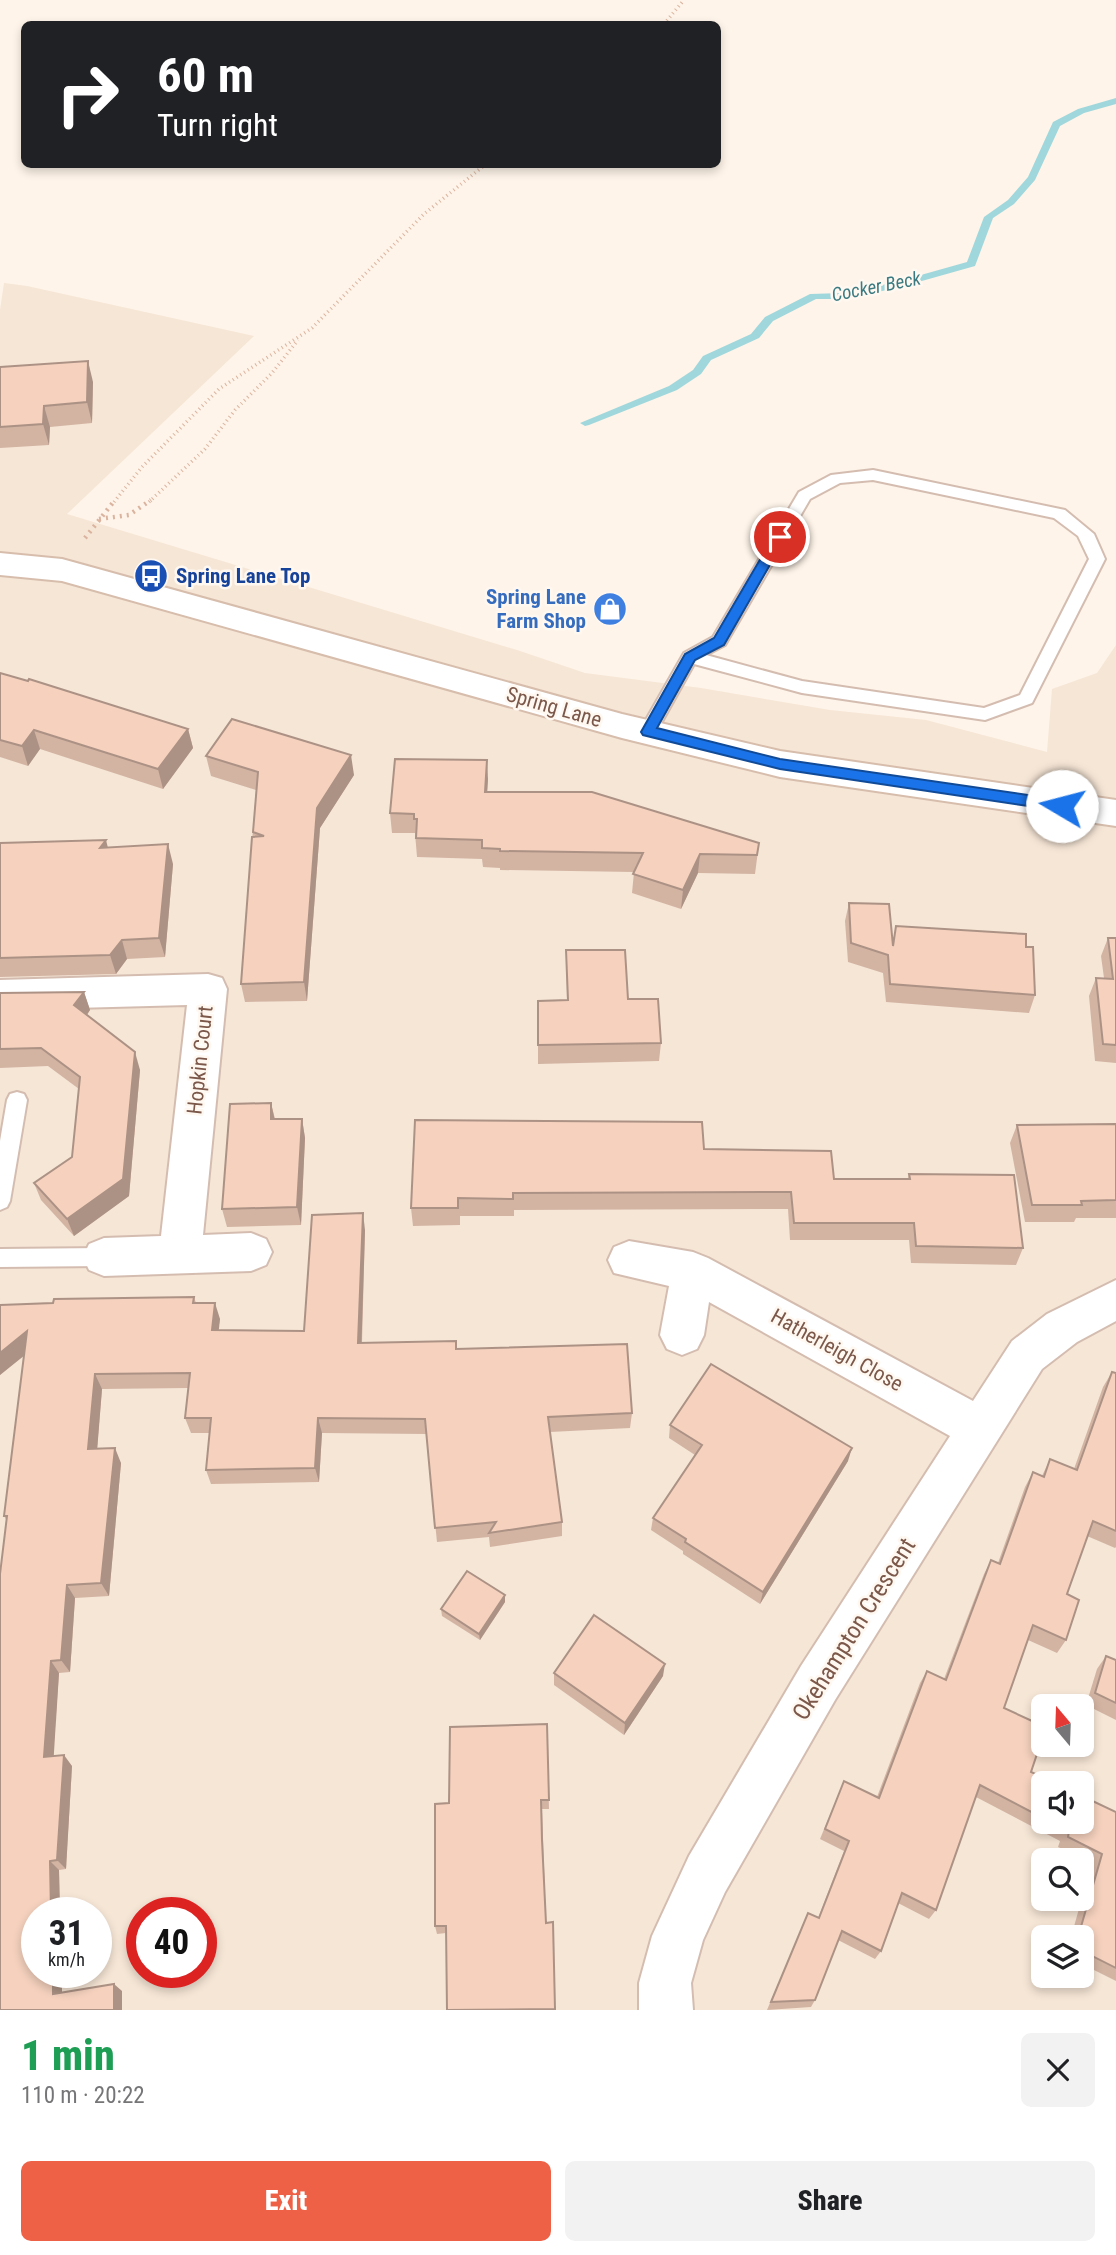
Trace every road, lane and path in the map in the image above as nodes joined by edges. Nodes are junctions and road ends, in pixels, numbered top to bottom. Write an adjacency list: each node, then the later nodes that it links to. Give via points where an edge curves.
1 (684, 0): 2 (path)
2 (666, 21)
3 (481, 168): 4 (path, via 424,214)
4 (312, 328): 5 (path, via 219,389); 5 (path, via 205,449 153,499 129,514)
5 (98, 519): 7 (path)
6 (0, 564): 7 (street, Spring Lane)
7 (62, 570): 9 (street, Spring Lane)
8 (690, 657): 8 (lane, via 719,641 804,496 825,481 873,475 1059,514 1079,526 1095,544 1097,559 1026,699 985,714 802,687); 9 (lane)
9 (648, 732): 10 (street, Spring Lane, via 780,764)
10 (1116, 813)
11 (0, 995): 15 (street, Hopkin Court, via 208,989)
12 (17, 1100): 13 (lane)
13 (0, 1201)
14 (251, 1252): 15 (street)
15 (180, 1255): 16 (street)
16 (104, 1257): 17 (lane)
17 (0, 1258)
18 (629, 1260): 19 (street, Hatherleigh Close)
19 (693, 1271): 21 (street); 22 (street, Hatherleigh Close)
20 (1116, 1298): 22 (street, Okehampton Crescent, via 1062,1328 1027,1355)
21 (682, 1335)
22 (981, 1429): 23 (street, Okehampton Crescent, via 818,1682 707,1874 678,1936 665,1983)
23 (666, 2010)

